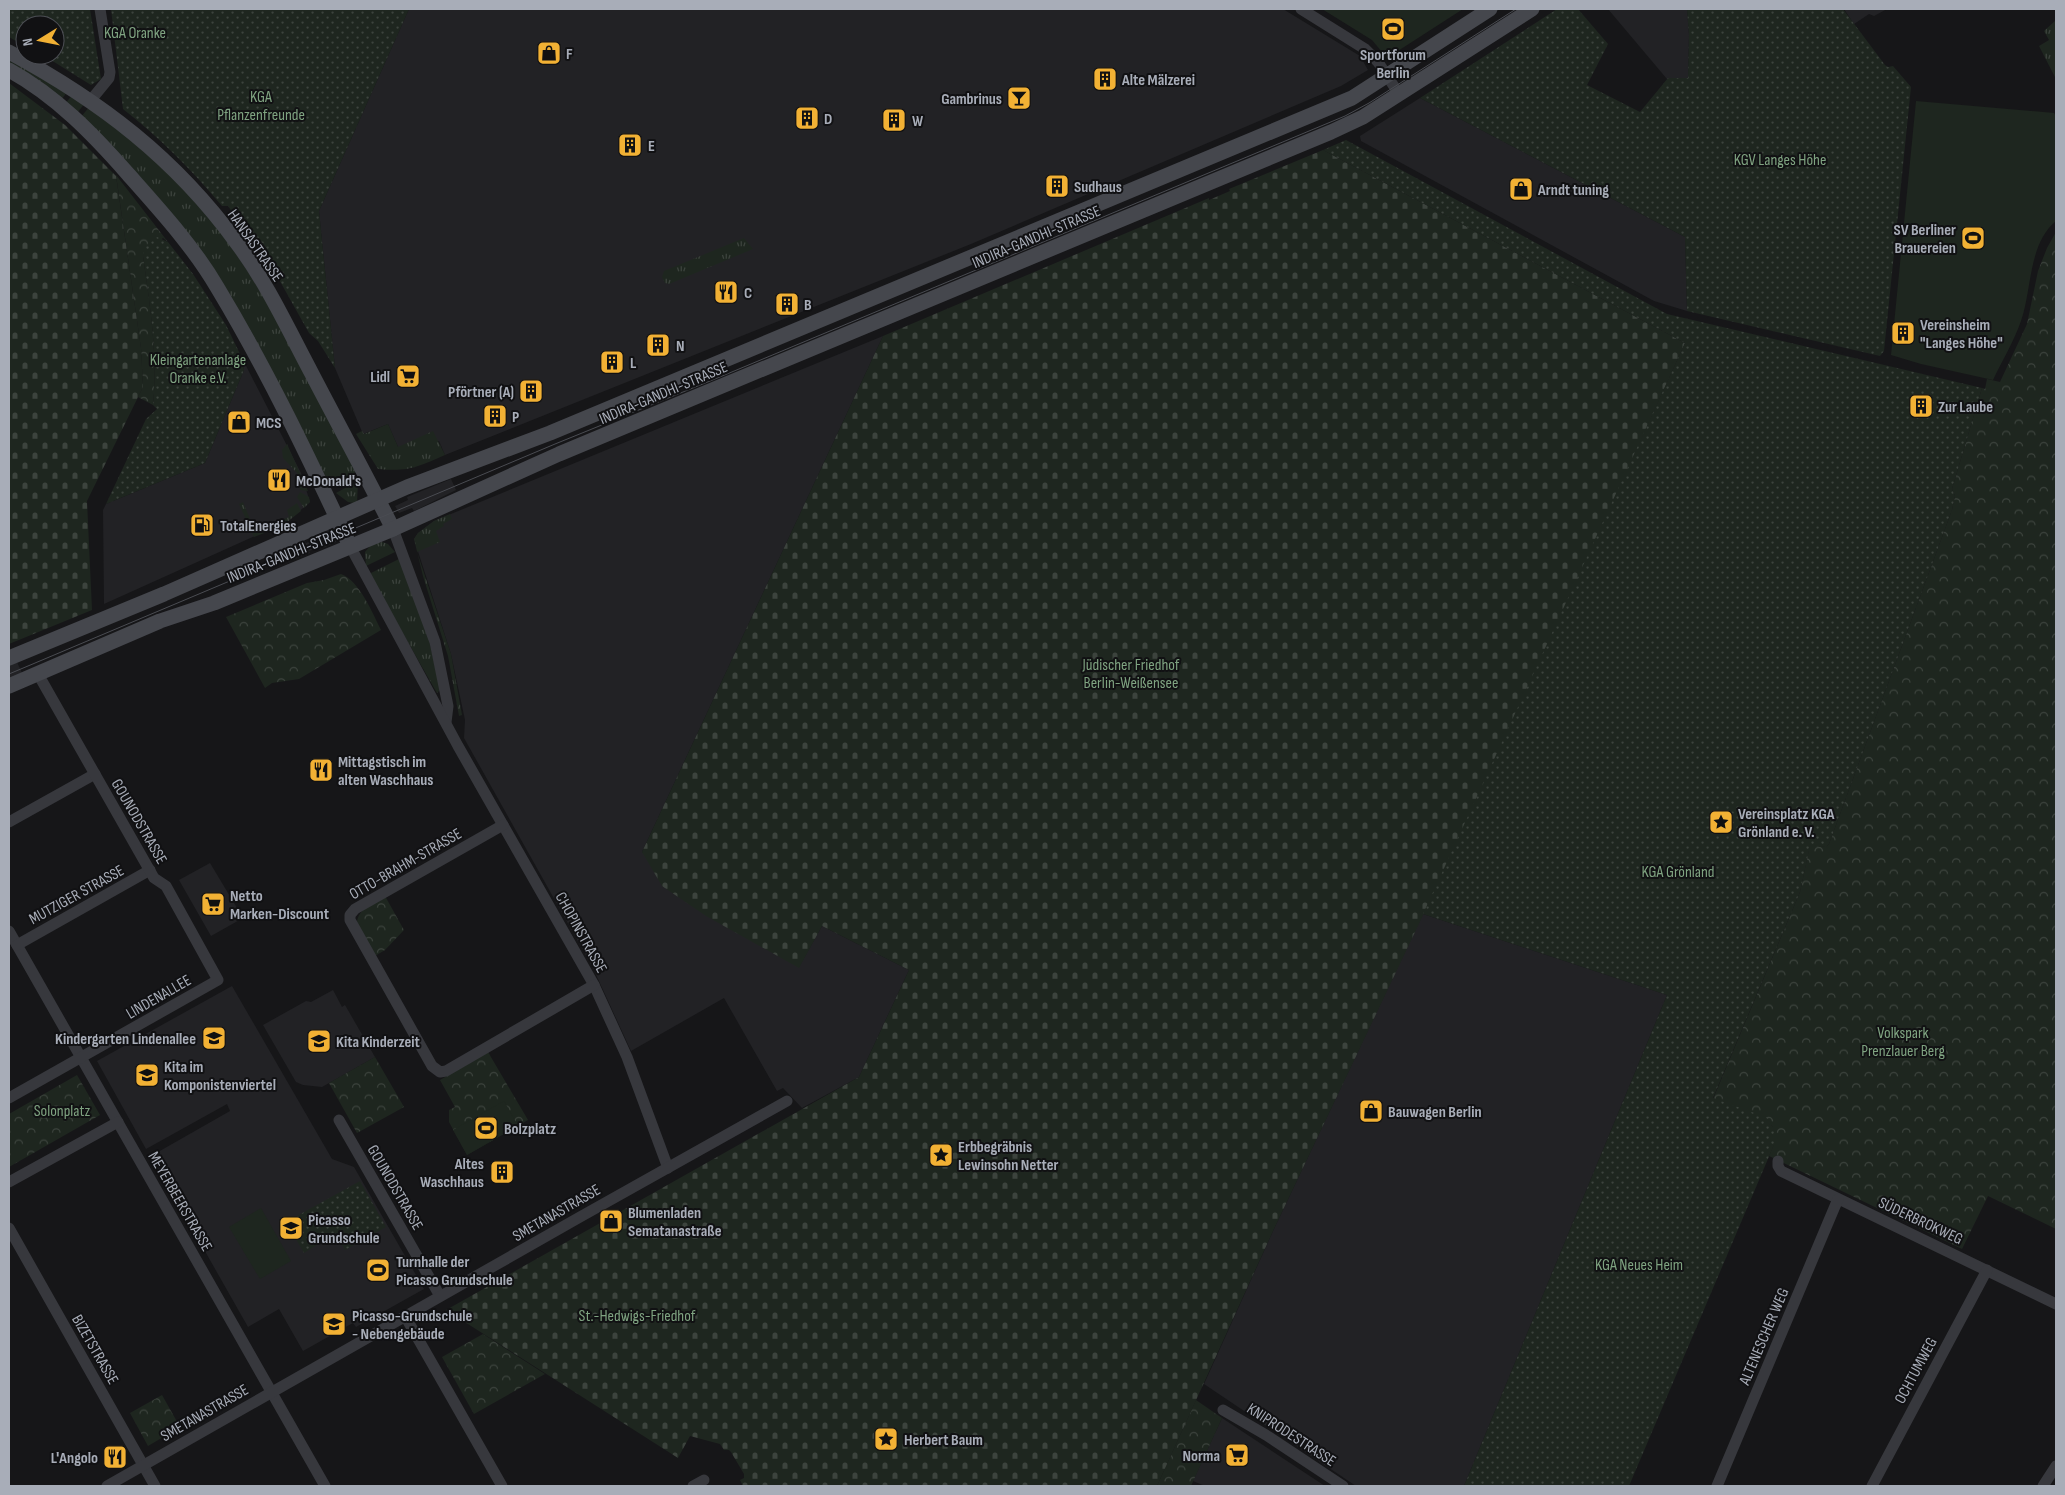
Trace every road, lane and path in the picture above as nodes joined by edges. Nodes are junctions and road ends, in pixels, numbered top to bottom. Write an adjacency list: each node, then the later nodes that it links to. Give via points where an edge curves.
1 (100, 9): 9 (street, via 110,72 109,78)
2 (1301, 9): 7 (street, via 1365,49)
3 (1490, 9): 7 (main road, INDIRA-GANDHI-STRASSE)
4 (1532, 9): 8 (main road, INDIRA-GANDHI-STRASSE)
5 (9, 52): 9 (main road, HANSASTRASSE)
6 (9, 70): 13 (main road, via 61,106 90,132 148,196 193,253 216,286 262,369)
7 (1387, 76): 8 (street); 10 (main road, INDIRA-GANDHI-STRASSE, via 1352,98 1308,117)
8 (1400, 94): 11 (main road, INDIRA-GANDHI-STRASSE, via 1331,132)
9 (91, 100): 12 (main road, HANSASTRASSE, via 166,162 236,242 264,283)
10 (550, 433): 11 (main road); 12 (main road, INDIRA-GANDHI-STRASSE)
11 (559, 454): 14 (main road, INDIRA-GANDHI-STRASSE)
12 (378, 499): 13 (main road, INDIRA-GANDHI-STRASSE); 14 (main road, HANSASTRASSE)
13 (337, 518): 15 (main road); 16 (main road, INDIRA-GANDHI-STRASSE)
14 (393, 529): 15 (main road, INDIRA-GANDHI-STRASSE); 19 (street, CHOPINSTRASSE, via 435,642 448,706)
15 (350, 546): 17 (main road, INDIRA-GANDHI-STRASSE, via 160,621); 19 (street, CHOPINSTRASSE)
16 (9, 658)
17 (38, 674): 18 (main road, INDIRA-GANDHI-STRASSE); 20 (street, GOUNODSTRASSE)
18 (9, 686)
19 (446, 722): 22 (street, CHOPINSTRASSE)
20 (94, 774): 21 (street); 23 (street, GOUNODSTRASSE)
21 (9, 822)
22 (503, 825): 27 (street, CHOPINSTRASSE); 27 (street, OTTO-BRAHM-STRASSE, via 355,909 350,915 432,1066 440,1072 446,1071)
23 (150, 870): 25 (street, MUTZIGER STRASSE); 26 (street, GOUNODSTRASSE, via 154,878 166,886)
24 (9, 931): 25 (street, MEYERBEERSTRASSE)
25 (17, 945): 28 (street, MEYERBEERSTRASSE)
26 (218, 980): 28 (street, LINDENALLEE)
27 (594, 985): 34 (street, CHOPINSTRASSE, via 627,1057)
28 (81, 1058): 29 (street, LINDENALLEE); 32 (street, MEYERBEERSTRASSE)
29 (9, 1098)
30 (787, 1101): 34 (street, SMETANASTRASSE)
31 (339, 1120): 39 (street, GOUNODSTRASSE)
32 (118, 1122): 35 (street); 42 (street, MEYERBEERSTRASSE)
33 (1778, 1161): 36 (street, SÜDERBROKWEG, via 1781,1171)
34 (668, 1168): 39 (street, SMETANASTRASSE)
35 (9, 1182)
36 (1838, 1199): 38 (street, SÜDERBROKWEG); 53 (street, ALTENESCHER WEG)
37 (9, 1228): 44 (street, BIZETSTRASSE)
38 (1987, 1270): 40 (street, SÜDERBROKWEG); 54 (street, OCHTUMWEG)
39 (440, 1296): 41 (street, SMETANASTRASSE)
40 (2056, 1304)
41 (405, 1316): 42 (street, SMETANASTRASSE); 50 (street)
42 (271, 1392): 44 (street, SMETANASTRASSE); 49 (street, MEYERBEERSTRASSE)
43 (1223, 1410): 52 (street, KNIPRODESTRASSE)
44 (143, 1465): 47 (street, SMETANASTRASSE); 48 (street, BIZETSTRASSE)
45 (2056, 1466): 55 (street)
46 (704, 1480): 51 (street)
47 (107, 1486)
48 (155, 1486)
49 (325, 1486)
50 (502, 1486)
51 (693, 1486)
52 (1343, 1486)
53 (1717, 1486)
54 (1872, 1486)
55 (2043, 1486)

